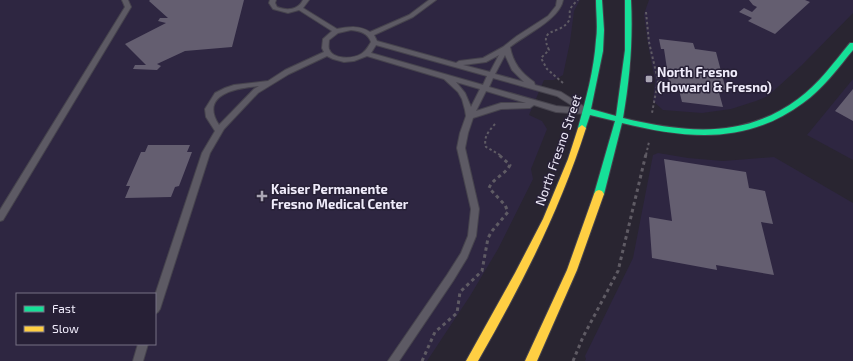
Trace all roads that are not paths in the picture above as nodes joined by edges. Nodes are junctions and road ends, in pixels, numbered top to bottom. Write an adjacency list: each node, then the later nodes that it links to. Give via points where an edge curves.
1 (125, 0): 27 (lane, via 128,7)
2 (273, 0): 8 (lane, via 273,6 278,10)
3 (306, 0): 8 (lane)
4 (433, 0): 10 (lane, via 411,16)
5 (560, 0): 13 (lane, via 559,6 550,17)
6 (599, 0): 23 (main road, North Fresno Street, via 600,43)
7 (628, 0): 25 (main road, via 630,49)
8 (299, 8): 9 (lane)
9 (336, 31): 10 (lane, via 351,28); 14 (lane, via 326,39)
10 (370, 34): 11 (lane)
11 (374, 42): 15 (lane); 16 (lane)
12 (853, 45): 25 (main road, via 801,101 766,123 750,129 735,133 695,134)
13 (507, 47): 16 (lane, via 491,57 476,62); 18 (lane); 21 (lane, via 515,70 530,83)
14 (327, 53): 15 (lane, via 346,60); 19 (lane)
15 (367, 54): 17 (lane)
16 (448, 63): 18 (lane)
17 (440, 75): 20 (lane); 24 (lane, via 462,91)
18 (491, 75): 20 (lane); 21 (lane)
19 (268, 83): 26 (lane, via 239,107); 26 (lane, via 251,84 218,94 209,109 210,117)
20 (485, 88): 22 (lane); 24 (lane)
21 (547, 91): 23 (lane, via 559,94)
22 (542, 105): 23 (lane, via 556,109); 24 (lane, via 501,106)
23 (587, 111): 25 (main road); 32 (main road, North Fresno Street, via 551,213 507,301)
24 (470, 116): 31 (lane, via 461,148 476,209 472,236 464,256)
25 (621, 120): 33 (main road, via 601,191 578,256)
26 (219, 131): 28 (lane, via 206,153)
27 (0, 216)
28 (156, 306)
29 (143, 345): 30 (lane)
30 (138, 361)
31 (393, 361)
32 (472, 361)
33 (531, 361)

